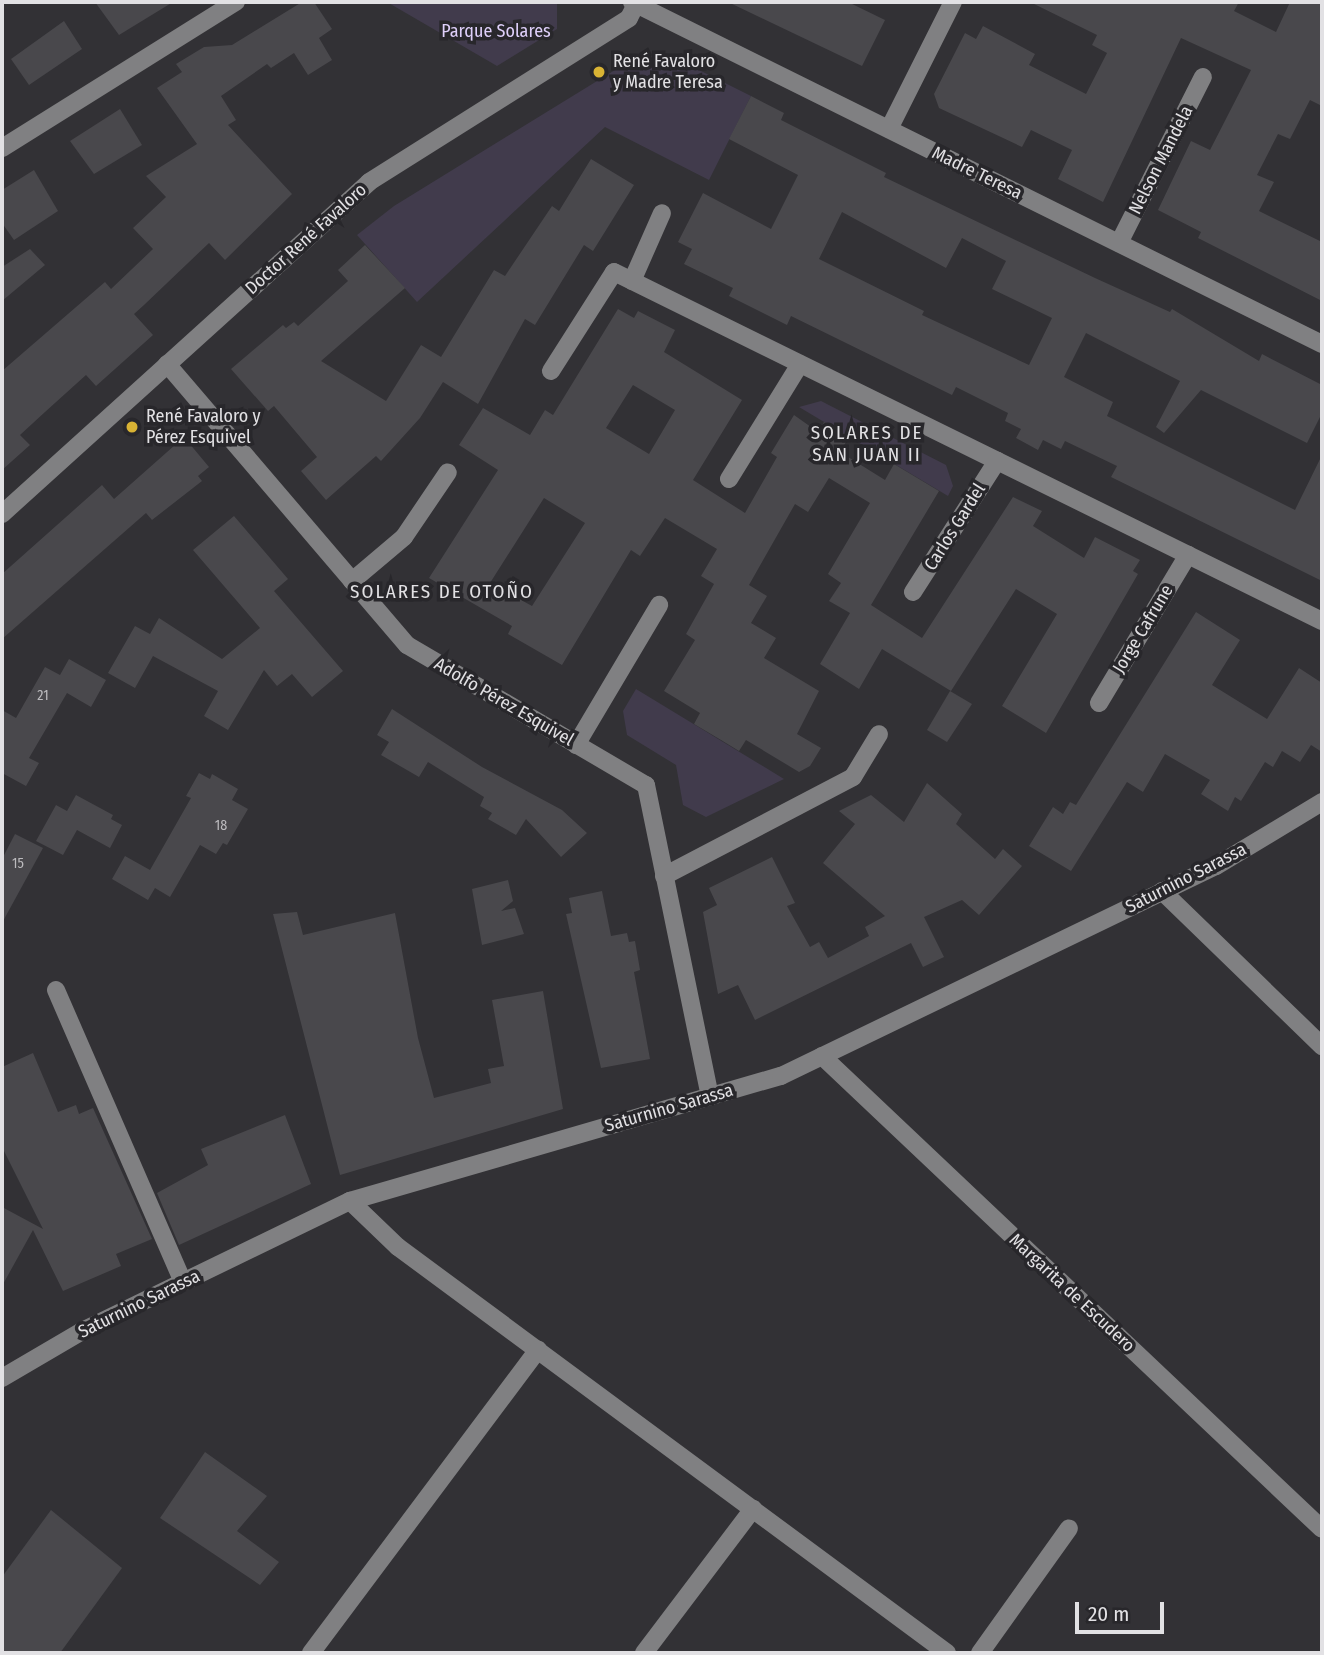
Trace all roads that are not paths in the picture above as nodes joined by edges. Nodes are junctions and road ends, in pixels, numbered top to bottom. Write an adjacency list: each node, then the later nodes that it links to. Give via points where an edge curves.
1 (236, 2): 6 (street)
2 (635, 2): 5 (street, Madre Teresa); 11 (street, Doctor René Favaloro, via 629,18 369,182)
3 (953, 2): 5 (street)
4 (1203, 77): 8 (street, Nelson Mandela)
5 (889, 129): 8 (street, Madre Teresa)
6 (2, 148)
7 (663, 213): 9 (street)
8 (1119, 243): 10 (street, Madre Teresa)
9 (632, 281): 12 (street); 13 (street, via 614,272)
10 (1322, 344)
11 (167, 364): 17 (street, Doctor René Favaloro); 19 (street, Adolfo Pérez Esquivel)
12 (800, 364): 14 (street); 16 (street)
13 (551, 371)
14 (997, 461): 18 (street); 20 (street, Carlos Gardel)
15 (449, 472): 19 (street, via 404,537)
16 (729, 479)
17 (2, 514)
18 (1188, 555): 22 (street); 23 (street, Jorge Cafrune)
19 (352, 581): 25 (street, Adolfo Pérez Esquivel, via 407,646)
20 (913, 593)
21 (659, 605): 25 (street)
22 (1322, 621)
23 (1099, 703)
24 (879, 734): 27 (street, via 853,777)
25 (576, 745): 27 (street, Adolfo Pérez Esquivel, via 646,785)
26 (1322, 802): 28 (street, Saturnino Sarassa, via 1216,866)
27 (664, 876): 32 (street, Adolfo Pérez Esquivel)
28 (1162, 891): 30 (street); 31 (street, Saturnino Sarassa)
29 (56, 990): 34 (street)
30 (1322, 1046)
31 (822, 1056): 32 (street, Saturnino Sarassa, via 781,1076); 39 (street, Margarita de Escudero)
32 (710, 1096): 33 (street, Saturnino Sarassa)
33 (350, 1200): 34 (street, Saturnino Sarassa); 35 (street, via 398,1247)
34 (183, 1282): 36 (street, Saturnino Sarassa, via 82,1331)
35 (538, 1350): 37 (street); 40 (street)
36 (2, 1378)
37 (753, 1509): 41 (street); 42 (street)
38 (1069, 1528): 43 (street)
39 (1322, 1529)
40 (311, 1653)
41 (643, 1653)
42 (947, 1653)
43 (980, 1653)

